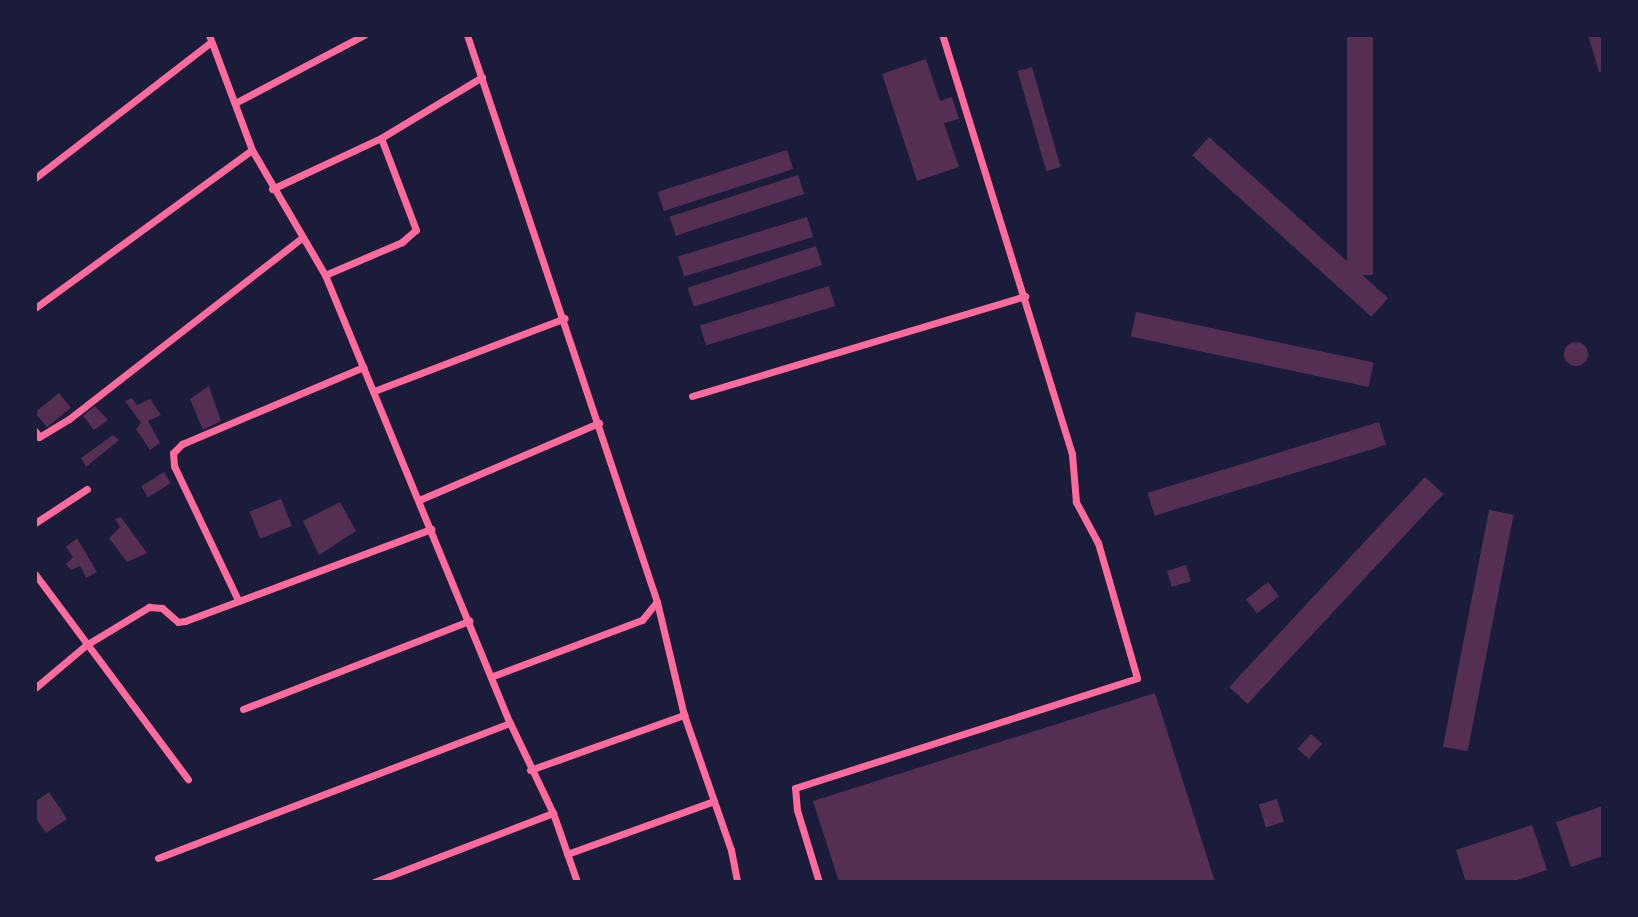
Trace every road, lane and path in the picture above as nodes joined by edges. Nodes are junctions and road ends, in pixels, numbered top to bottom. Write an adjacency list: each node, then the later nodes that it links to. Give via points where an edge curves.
1 (364, 35): 6 (street)
2 (467, 35): 5 (street)
3 (942, 35): 13 (street)
4 (210, 38): 6 (street); 9 (street)
5 (482, 77): 7 (street); 15 (street)
6 (235, 103): 8 (street)
7 (381, 138): 10 (street); 12 (street, via 416,230 402,242)
8 (251, 150): 10 (street); 14 (street)
9 (35, 178)
10 (272, 189): 11 (street)
11 (303, 237): 12 (street); 20 (street, via 69,419 39,437)
12 (325, 275): 16 (street)
13 (1024, 296): 18 (street); 44 (street, via 1072,454 1076,502 1098,543 1137,678 795,788 797,810)
14 (35, 308)
15 (565, 318): 17 (street); 19 (street)
16 (363, 367): 17 (street); 26 (street, via 182,444 173,453 174,466)
17 (374, 391): 22 (street)
18 (691, 396)
19 (599, 423): 22 (street); 27 (street)
20 (35, 431)
21 (87, 489): 23 (street)
22 (419, 500): 24 (street)
23 (35, 523)
24 (431, 529): 26 (street); 28 (street)
25 (35, 574): 29 (street)
26 (238, 600): 29 (street, via 178,622 162,608 149,607)
27 (657, 602): 30 (street, via 642,620); 33 (street)
28 (469, 621): 30 (street); 32 (street)
29 (86, 645): 31 (street); 36 (street)
30 (494, 676): 34 (street)
31 (35, 688)
32 (243, 709)
33 (684, 715): 35 (street); 37 (street)
34 (510, 723): 35 (street); 40 (street)
35 (530, 770): 38 (street)
36 (188, 779)
37 (714, 801): 39 (street); 43 (street)
38 (553, 813): 39 (street); 41 (street)
39 (567, 853): 42 (street)
40 (158, 858)
41 (374, 882)
42 (577, 882)
43 (737, 882)
44 (820, 882)

